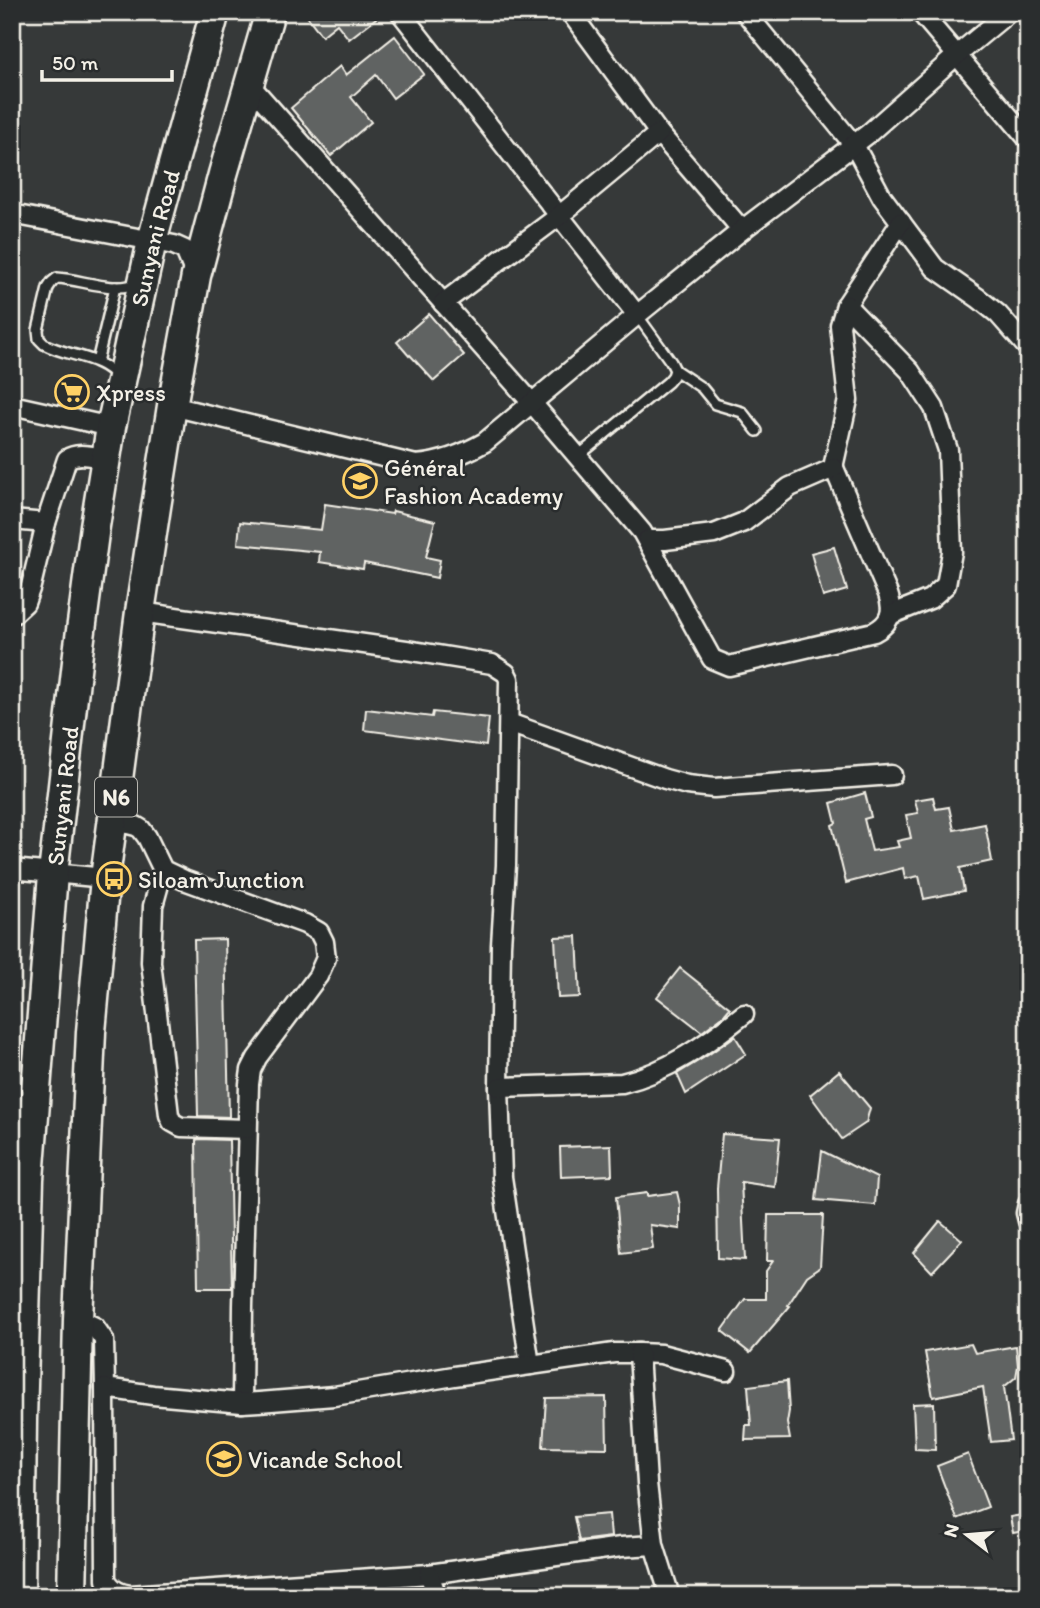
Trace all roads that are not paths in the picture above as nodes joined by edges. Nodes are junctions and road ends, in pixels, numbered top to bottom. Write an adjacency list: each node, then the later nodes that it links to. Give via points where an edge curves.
1 (215, 12): 17 (main road, Sunyani Road / N6)
2 (270, 12): 9 (main road, N6)
3 (570, 12): 10 (street)
4 (745, 12): 12 (street)
5 (920, 12): 8 (street)
6 (1009, 12): 8 (street)
7 (401, 13): 14 (street)
8 (957, 55): 11 (street); 12 (street)
9 (249, 84): 18 (main road, N6); 21 (street)
10 (659, 133): 14 (street); 16 (street)
11 (1028, 139)
12 (854, 145): 15 (street); 16 (street)
13 (12, 215): 17 (street)
14 (559, 216): 21 (street); 23 (street)
15 (901, 222): 22 (street); 24 (street, via 935,268 998,314)
16 (742, 230): 23 (street)
17 (152, 241): 18 (street, via 185,250); 19 (main road, Sunyani Road / N6)
18 (196, 276): 30 (main road, N6)
19 (144, 278): 20 (lane, via 125,288); 27 (main road, Sunyani Road / N6)
20 (115, 287): 25 (lane); 25 (lane, via 57,278 48,288 39,339)
21 (443, 303): 28 (street)
22 (846, 305): 35 (street, via 840,325 848,400); 41 (street, via 910,371 934,408 948,450 952,552 946,585 930,599)
23 (637, 315): 26 (lane); 28 (street)
24 (1028, 348)
25 (97, 362): 27 (lane)
26 (675, 370): 32 (lane, via 702,388 715,404 742,412); 33 (lane, via 668,382)
27 (121, 383): 31 (main road, Sunyani Road / N6)
28 (531, 404): 30 (street, via 469,451 416,466); 33 (street)
29 (12, 405): 31 (street)
30 (172, 406): 39 (main road, N6)
31 (111, 427): 34 (main road, Sunyani Road / N6)
32 (757, 431)
33 (577, 457): 38 (street)
34 (106, 458): 37 (street, via 76,455 67,459); 47 (main road, Sunyani Road / N6)
35 (834, 468): 38 (street, via 790,487 744,522 714,534); 41 (street, via 888,594)
36 (12, 520): 37 (street)
37 (46, 523): 40 (street, via 25,603)
38 (647, 540): 41 (street, via 712,659 729,666 874,632 884,627)
39 (140, 612): 42 (street, via 492,664 509,679); 44 (main road, N6)
40 (12, 615)
41 (890, 615)
42 (509, 723): 43 (street, via 687,785 713,788); 50 (street)
43 (892, 775)
44 (113, 820): 46 (street, via 141,829); 48 (main road, N6)
45 (12, 869): 47 (street)
46 (163, 870): 51 (street, via 153,906 150,946 169,1115 181,1127); 51 (street, via 305,924 319,932 324,942 326,958 318,976 251,1070)
47 (53, 874): 48 (street); 55 (main road, Sunyani Road / N6)
48 (105, 878): 54 (main road, N6, via 91,1032)
49 (744, 1014): 50 (street, via 696,1050 635,1080)
50 (499, 1087): 57 (street, via 502,1177)
51 (247, 1129): 60 (street)
52 (1028, 1204): 53 (street)
53 (1028, 1221)
54 (78, 1319): 59 (street, via 95,1328 104,1340); 65 (main road, N6)
55 (18, 1347): 62 (main road, Sunyani Road / N6)
56 (639, 1353): 57 (street); 58 (street); 61 (street)
57 (530, 1365): 60 (street, via 334,1396)
58 (726, 1371)
59 (105, 1388): 60 (street); 63 (street, via 106,1580 119,1593)
60 (242, 1403)
61 (654, 1545): 63 (street); 67 (street)
62 (16, 1565): 64 (main road, Sunyani Road / N6)
63 (429, 1574): 66 (street)
64 (20, 1596)
65 (72, 1596)
66 (437, 1596)
67 (670, 1596)

